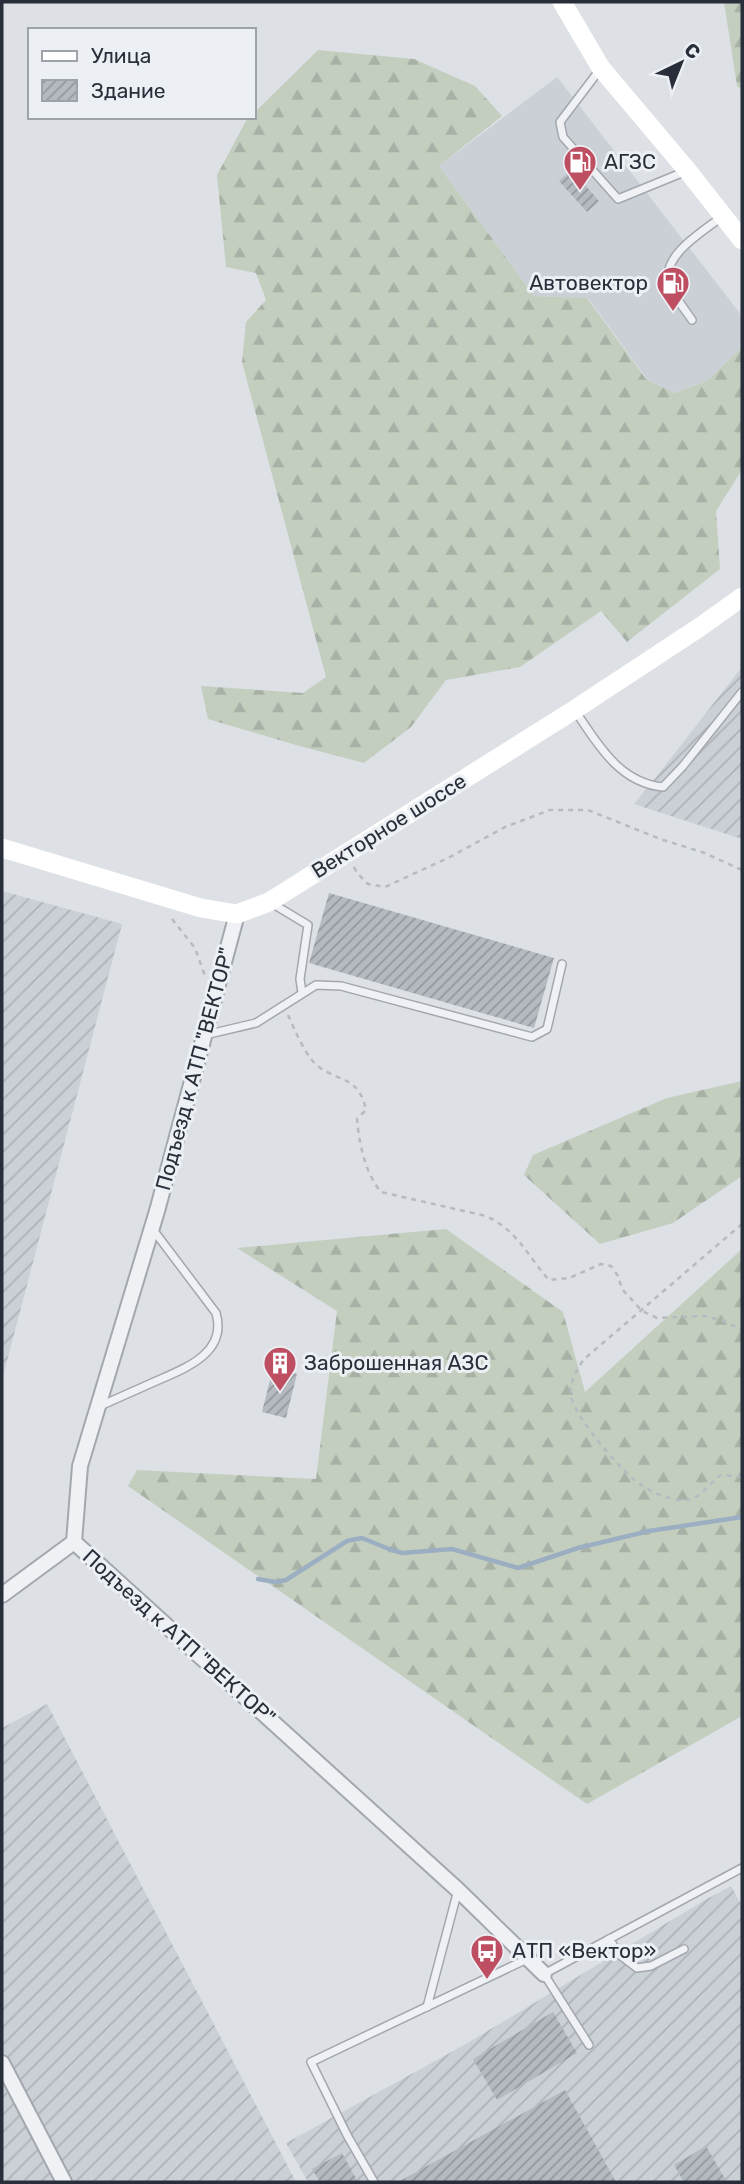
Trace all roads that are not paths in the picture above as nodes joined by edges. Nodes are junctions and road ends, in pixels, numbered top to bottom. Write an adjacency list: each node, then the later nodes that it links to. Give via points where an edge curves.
1 (562, 2): 2 (main road)
2 (601, 68): 3 (main road); 3 (lane, via 560,122 563,136 618,199)
3 (687, 170): 4 (main road)
4 (724, 216): 5 (main road); 6 (main road); 7 (lane, via 670,262 668,278 673,292)
5 (742, 226)
6 (742, 240)
7 (692, 320)
8 (742, 597): 10 (main road, Векторное шоссе)
9 (742, 692): 10 (lane, via 663,787 649,786 621,770)
10 (574, 710): 12 (main road, Векторное шоссе)
11 (2, 848): 13 (main road, via 201,908)
12 (269, 902): 13 (main road, Векторное шоссе); 15 (lane, via 308,925)
13 (237, 914): 16 (street, Подъезд к АТП "ВЕКТОР")
14 (562, 964): 15 (lane, via 547,1029 532,1037 341,986 316,985)
15 (302, 993): 16 (lane, via 256,1023)
16 (204, 1035): 17 (street, Подъезд к АТП "ВЕКТОР")
17 (152, 1227): 18 (street, Подъезд к АТП "ВЕКТОР"); 18 (lane, via 216,1313 218,1335 195,1363)
18 (99, 1407): 19 (street, Подъезд к АТП "ВЕКТОР", via 80,1466)
19 (74, 1542): 20 (street); 22 (street, Подъезд к АТП "ВЕКТОР")
20 (2, 1595)
21 (741, 1871): 23 (lane)
22 (458, 1891): 25 (street, Подъезд к АТП "ВЕКТОР"); 27 (lane)
23 (609, 1939): 24 (lane, via 636,1968 651,1966); 26 (lane)
24 (684, 1949)
25 (527, 1959): 26 (street, Подъезд к АТП "ВЕКТОР"); 27 (lane)
26 (544, 1973): 28 (lane)
27 (427, 2007): 31 (lane, via 311,2062)
28 (589, 2045)
29 (2, 2063): 30 (street)
30 (64, 2182)
31 (374, 2182)

